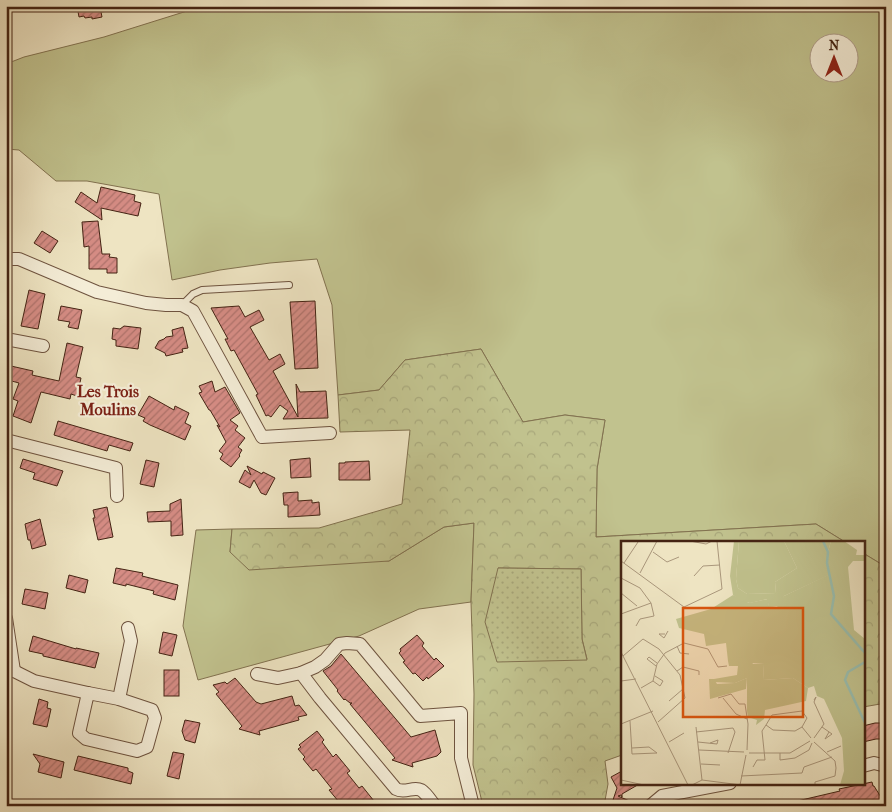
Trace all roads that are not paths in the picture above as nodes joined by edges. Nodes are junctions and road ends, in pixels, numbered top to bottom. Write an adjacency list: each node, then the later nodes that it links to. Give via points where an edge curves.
1 (6, 259): 3 (street, via 19,259 97,292 146,303)
2 (289, 285): 3 (lane, via 202,290)
3 (182, 305): 6 (street, via 193,311 262,437)
4 (6, 339): 5 (street)
5 (43, 346)
6 (330, 433)
7 (6, 440): 8 (street, via 116,468)
8 (117, 496)
9 (6, 618): 12 (street)
10 (128, 628): 15 (street, via 130,641)
11 (301, 672): 13 (street, via 278,678); 19 (street, via 396,789 401,792 421,790); 20 (street, via 316,667 340,644 360,644 420,716 461,712 461,758)
12 (10, 673): 14 (street)
13 (257, 674)
14 (88, 693): 15 (street); 15 (street, via 78,733 86,739 137,750 147,747 154,718 152,710)
15 (120, 699)
16 (864, 766): 17 (street, via 874,763)
17 (886, 766)
18 (725, 784): 21 (street, via 662,796)
19 (435, 806)
20 (473, 806)
21 (650, 806)

